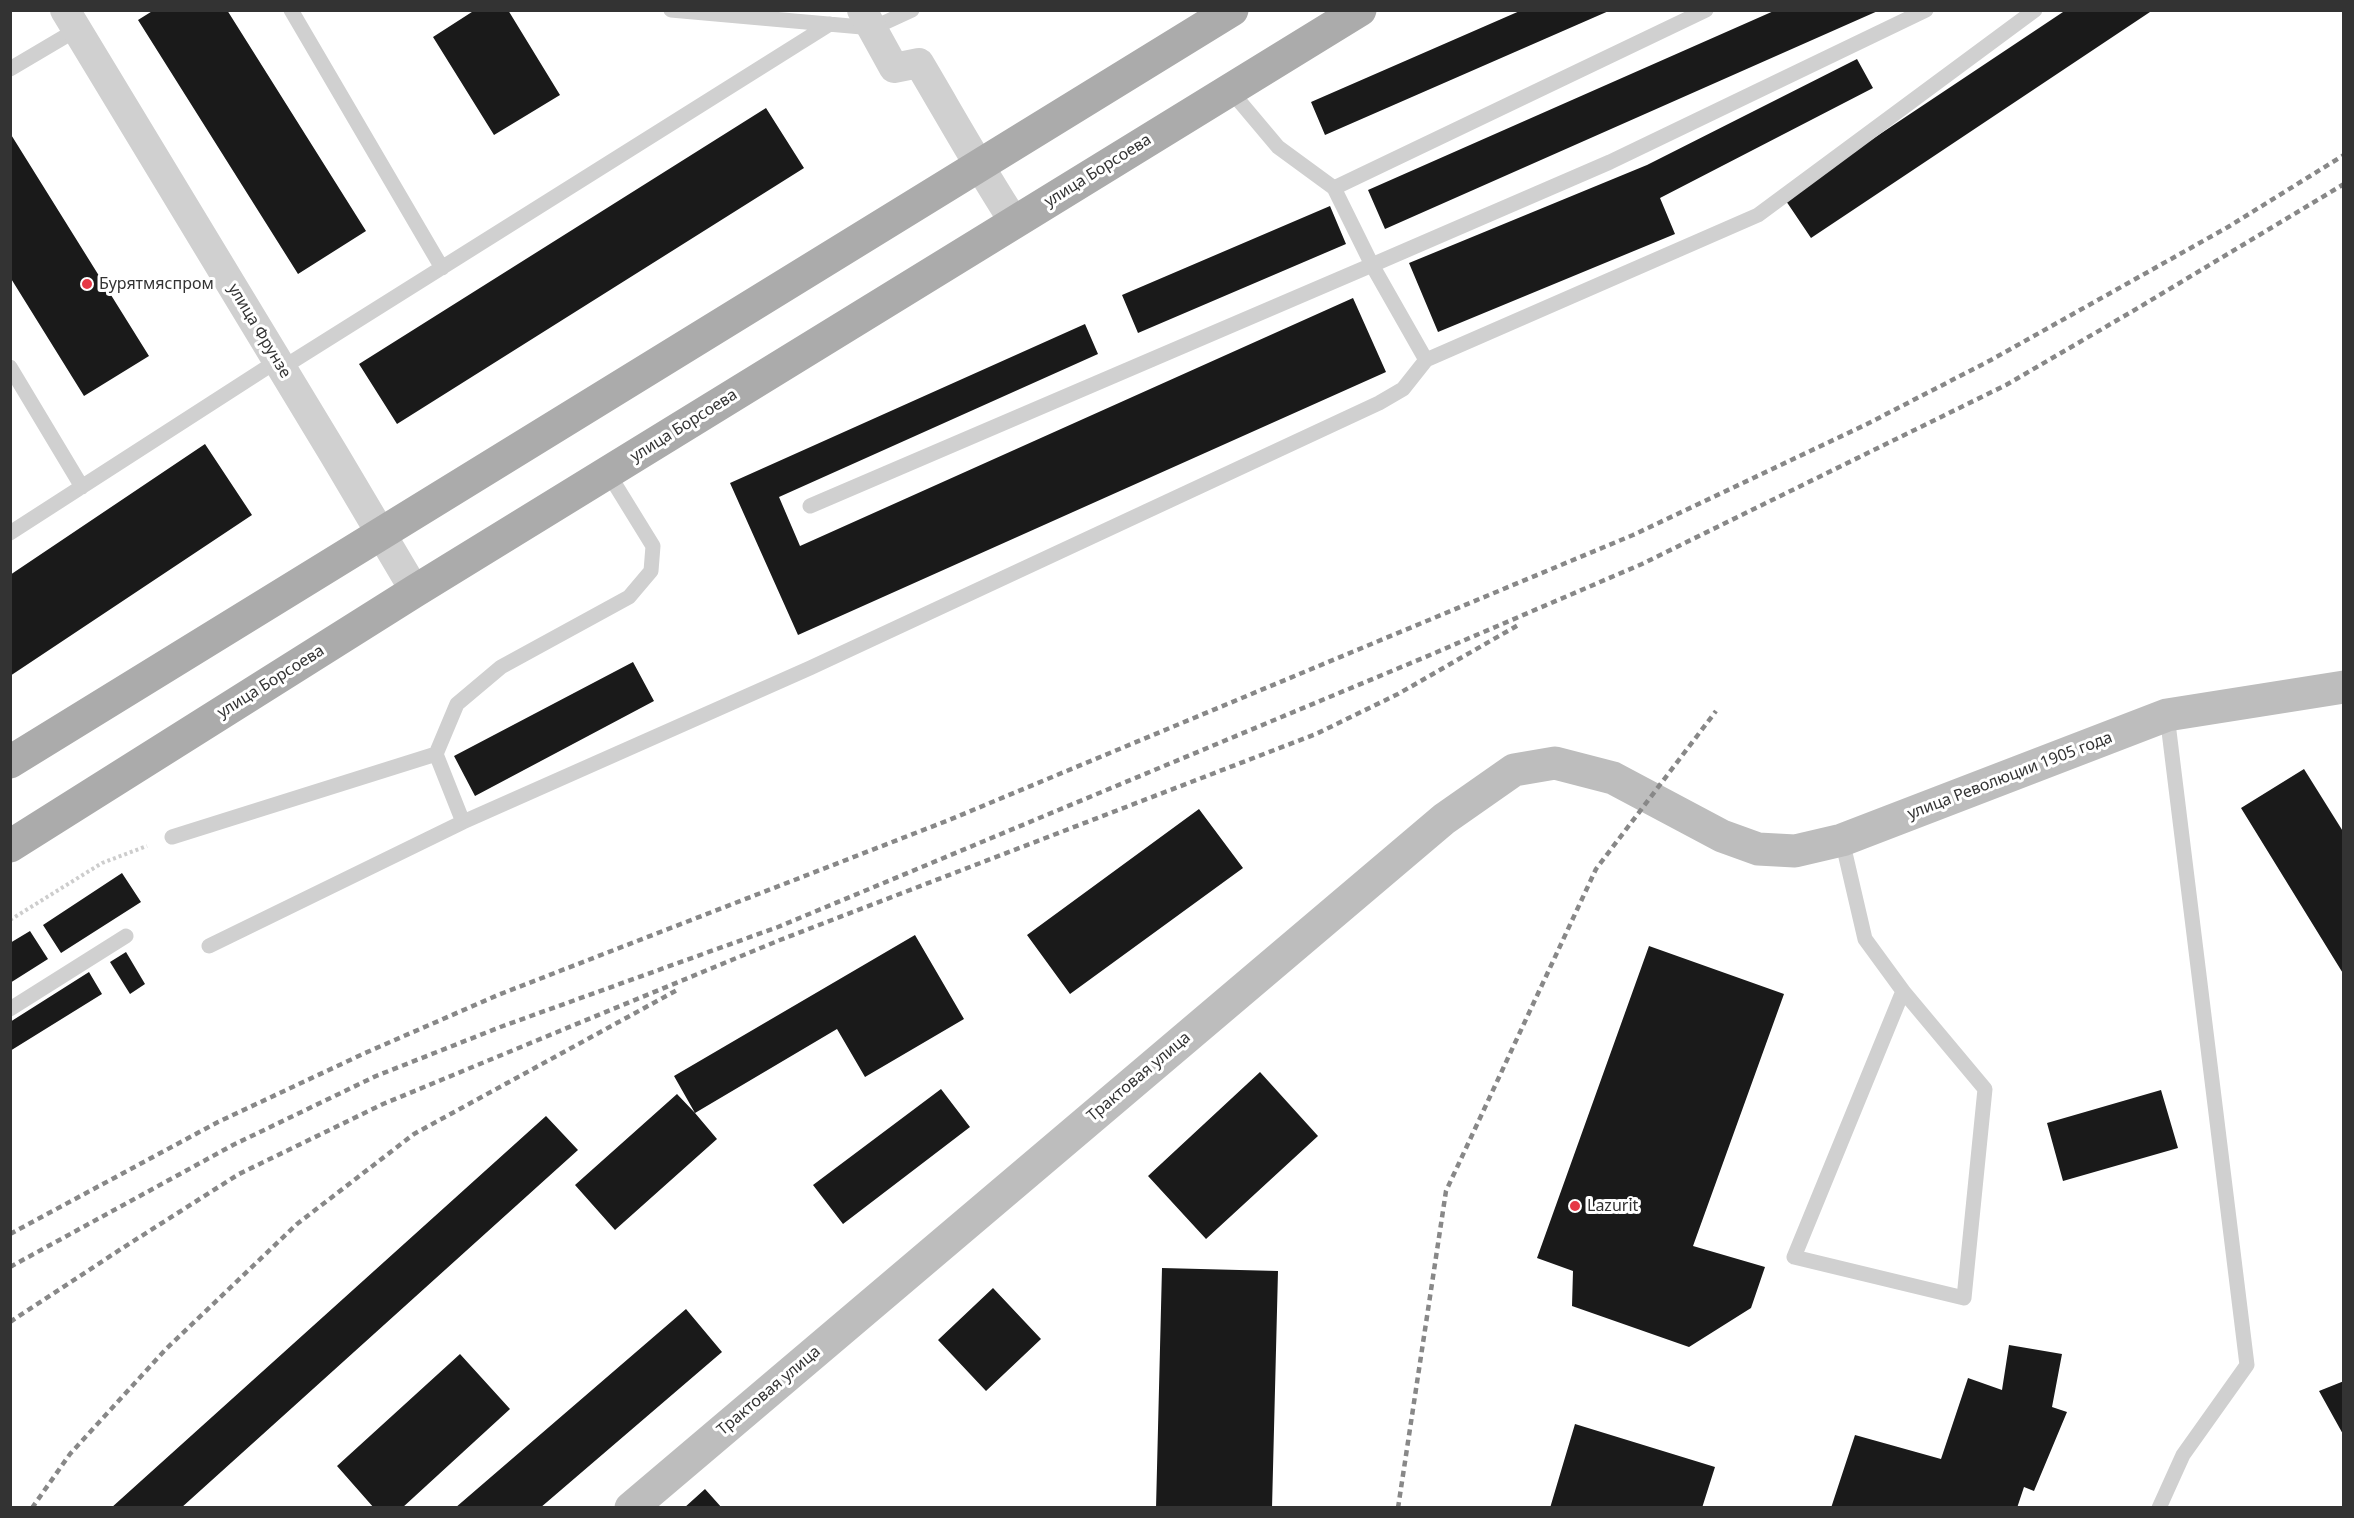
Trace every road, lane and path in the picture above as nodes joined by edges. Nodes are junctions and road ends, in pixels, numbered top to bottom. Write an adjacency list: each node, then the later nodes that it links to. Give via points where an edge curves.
1 (291, 10): 18 (lane)
2 (671, 10): 11 (lane)
3 (912, 10): 9 (lane)
4 (1232, 10): 14 (main road)
5 (1360, 10): 13 (main road, улица Борсоева)
6 (1706, 10): 15 (lane)
7 (1926, 10): 17 (lane, via 1610,162)
8 (2035, 10): 19 (lane, via 1758,215)
9 (867, 19): 11 (lane); 14 (street, via 894,68 919,63)
10 (71, 20): 12 (lane); 20 (street, улица Фрунзе)
11 (830, 24): 18 (lane)
12 (10, 69)
13 (1230, 90): 15 (lane, via 1278,147); 16 (main road, улица Борсоева)
14 (979, 168): 16 (street); 26 (main road)
15 (1334, 188): 17 (lane)
16 (1014, 223): 22 (main road, улица Борсоева)
17 (1372, 265): 19 (lane); 24 (lane)
18 (442, 268): 20 (lane)
19 (1426, 360): 33 (lane, via 1403,389 1379,403 810,668)
20 (279, 364): 23 (lane); 26 (street, улица Фрунзе)
21 (10, 367): 23 (lane)
22 (608, 472): 27 (main road, улица Борсоева); 30 (lane, via 653,546 651,571 629,597 501,667 457,704)
23 (82, 487): 25 (lane)
24 (810, 506)
25 (10, 533)
26 (381, 533): 27 (street, улица Фрунзе); 31 (main road)
27 (415, 591): 36 (main road, улица Борсоева)
28 (2343, 687): 29 (main road, улица Революции 1905 года)
29 (2167, 715): 35 (main road, улица Революции 1905 года); 43 (lane, via 2247,1365 2183,1455)
30 (436, 754): 33 (lane); 34 (lane)
31 (10, 762)
32 (1685, 815): 35 (main road, улица Революции 1905 года, via 1722,836 1758,849 1795,851); 42 (main road, Трактовая улица, via 1613,778 1555,764 1514,770 1444,819)
33 (463, 822): 39 (lane)
34 (172, 837): 37 (path, via 102,863)
35 (1842, 840): 40 (lane, via 1865,939)
36 (10, 846)
37 (10, 920)
38 (126, 936): 41 (lane)
39 (209, 946)
40 (1903, 991): 40 (lane, via 1794,1257 1964,1298 1984,1089)
41 (10, 1009)
42 (631, 1508)
43 (2159, 1508)

